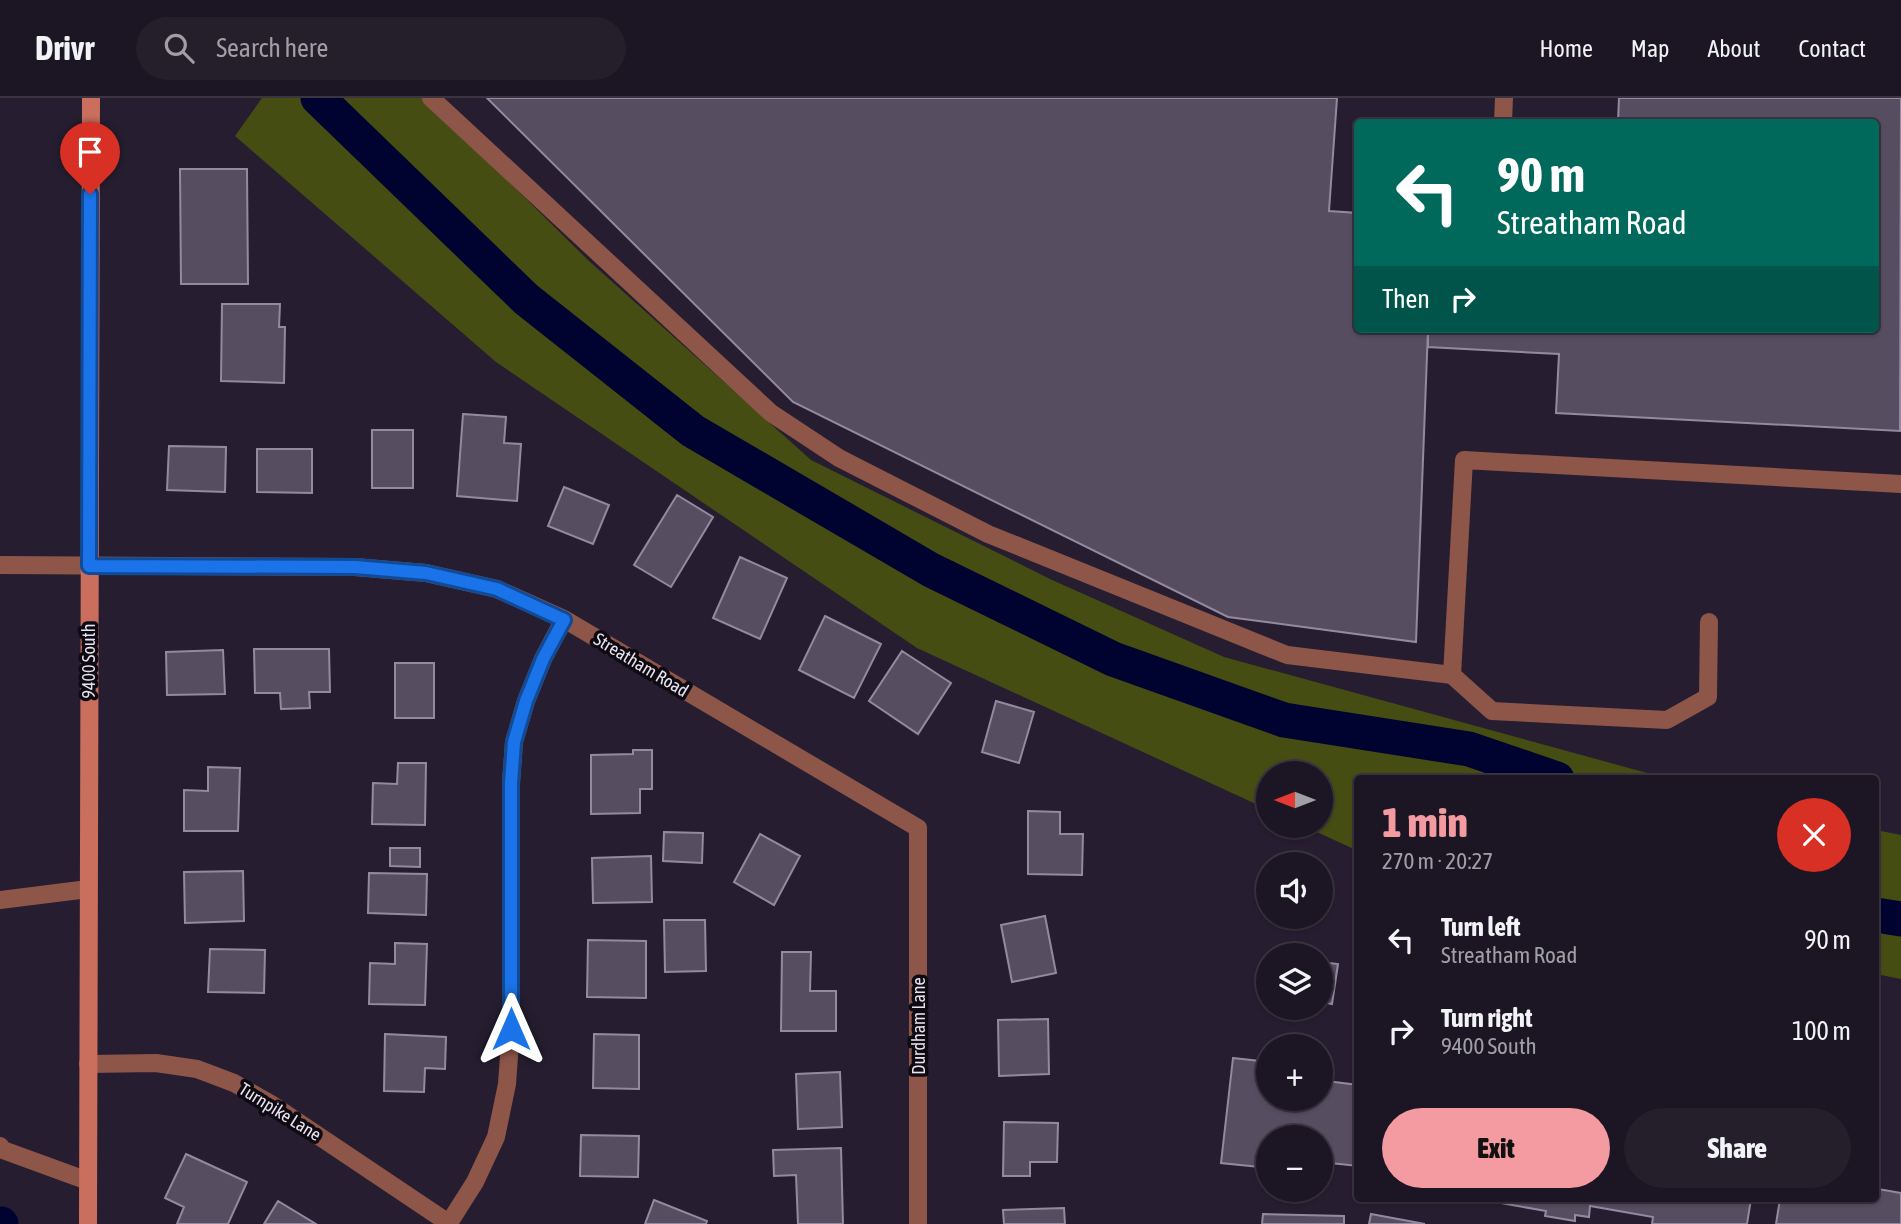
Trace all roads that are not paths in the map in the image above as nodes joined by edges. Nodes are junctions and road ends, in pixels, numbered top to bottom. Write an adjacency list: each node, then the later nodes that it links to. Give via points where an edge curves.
1 (91, 98): 7 (street, 9400 South)
2 (431, 98): 10 (street, via 771,413 839,458 988,534 1287,655)
3 (1504, 98): 4 (street)
4 (1503, 119)
5 (1901, 484): 10 (street, via 1464,460)
6 (0, 565): 7 (street, Streatham Road)
7 (89, 566): 8 (street, Streatham Road, via 355,567 426,573 497,589); 12 (street, 9400 South)
8 (564, 620): 11 (street, Streatham Road); 18 (street, via 543,659 514,742 507,1084 496,1137)
9 (1709, 622): 10 (street, via 1708,697 1667,720 1492,711)
10 (1451, 675)
11 (918, 828): 19 (street, Durdham Lane)
12 (88, 889): 13 (street); 14 (street, 9400 South)
13 (0, 900)
14 (88, 1064): 16 (street, 9400 South); 18 (street, Turnpike Lane, via 156,1063 197,1069 234,1083)
15 (0, 1146): 16 (street)
16 (88, 1181): 17 (street, 9400 South)
17 (88, 1224)
18 (450, 1224)
19 (918, 1224)

